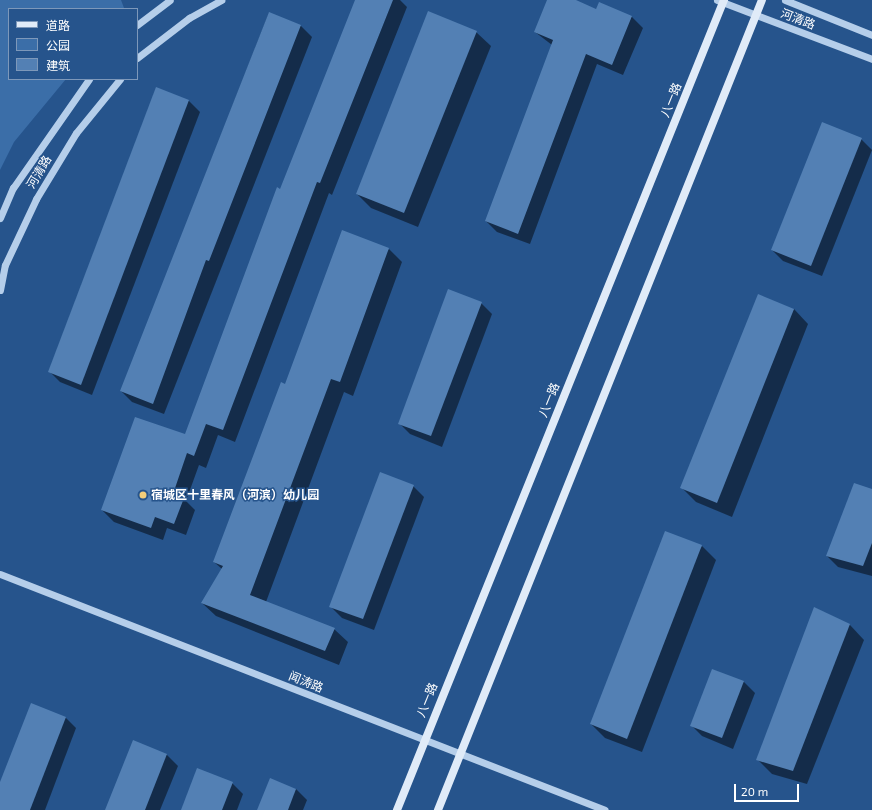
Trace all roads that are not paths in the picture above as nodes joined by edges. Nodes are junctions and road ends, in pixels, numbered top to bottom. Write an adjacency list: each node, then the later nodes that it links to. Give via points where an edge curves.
1 (170, 0): 7 (street)
2 (221, 0): 9 (street, via 189,18)
3 (762, 0): 6 (main road)
4 (785, 0): 8 (street, 河清路)
5 (722, 1): 6 (street, 河清路); 16 (main road, 八一路)
6 (756, 15): 10 (street, 河清路); 17 (main road)
7 (138, 24)
8 (872, 35)
9 (138, 57)
10 (872, 59)
11 (88, 80): 13 (street, 河清路, via 13,188)
12 (119, 80): 14 (street, 河清路, via 76,132 36,199 6,265)
13 (0, 218)
14 (0, 290)
15 (0, 574): 16 (street, 闻涛路)
16 (424, 740): 17 (street, 闻涛路); 18 (main road, 八一路)
17 (460, 752): 19 (main road); 20 (street, 闻涛路)
18 (397, 810)
19 (438, 810)
20 (605, 810)

